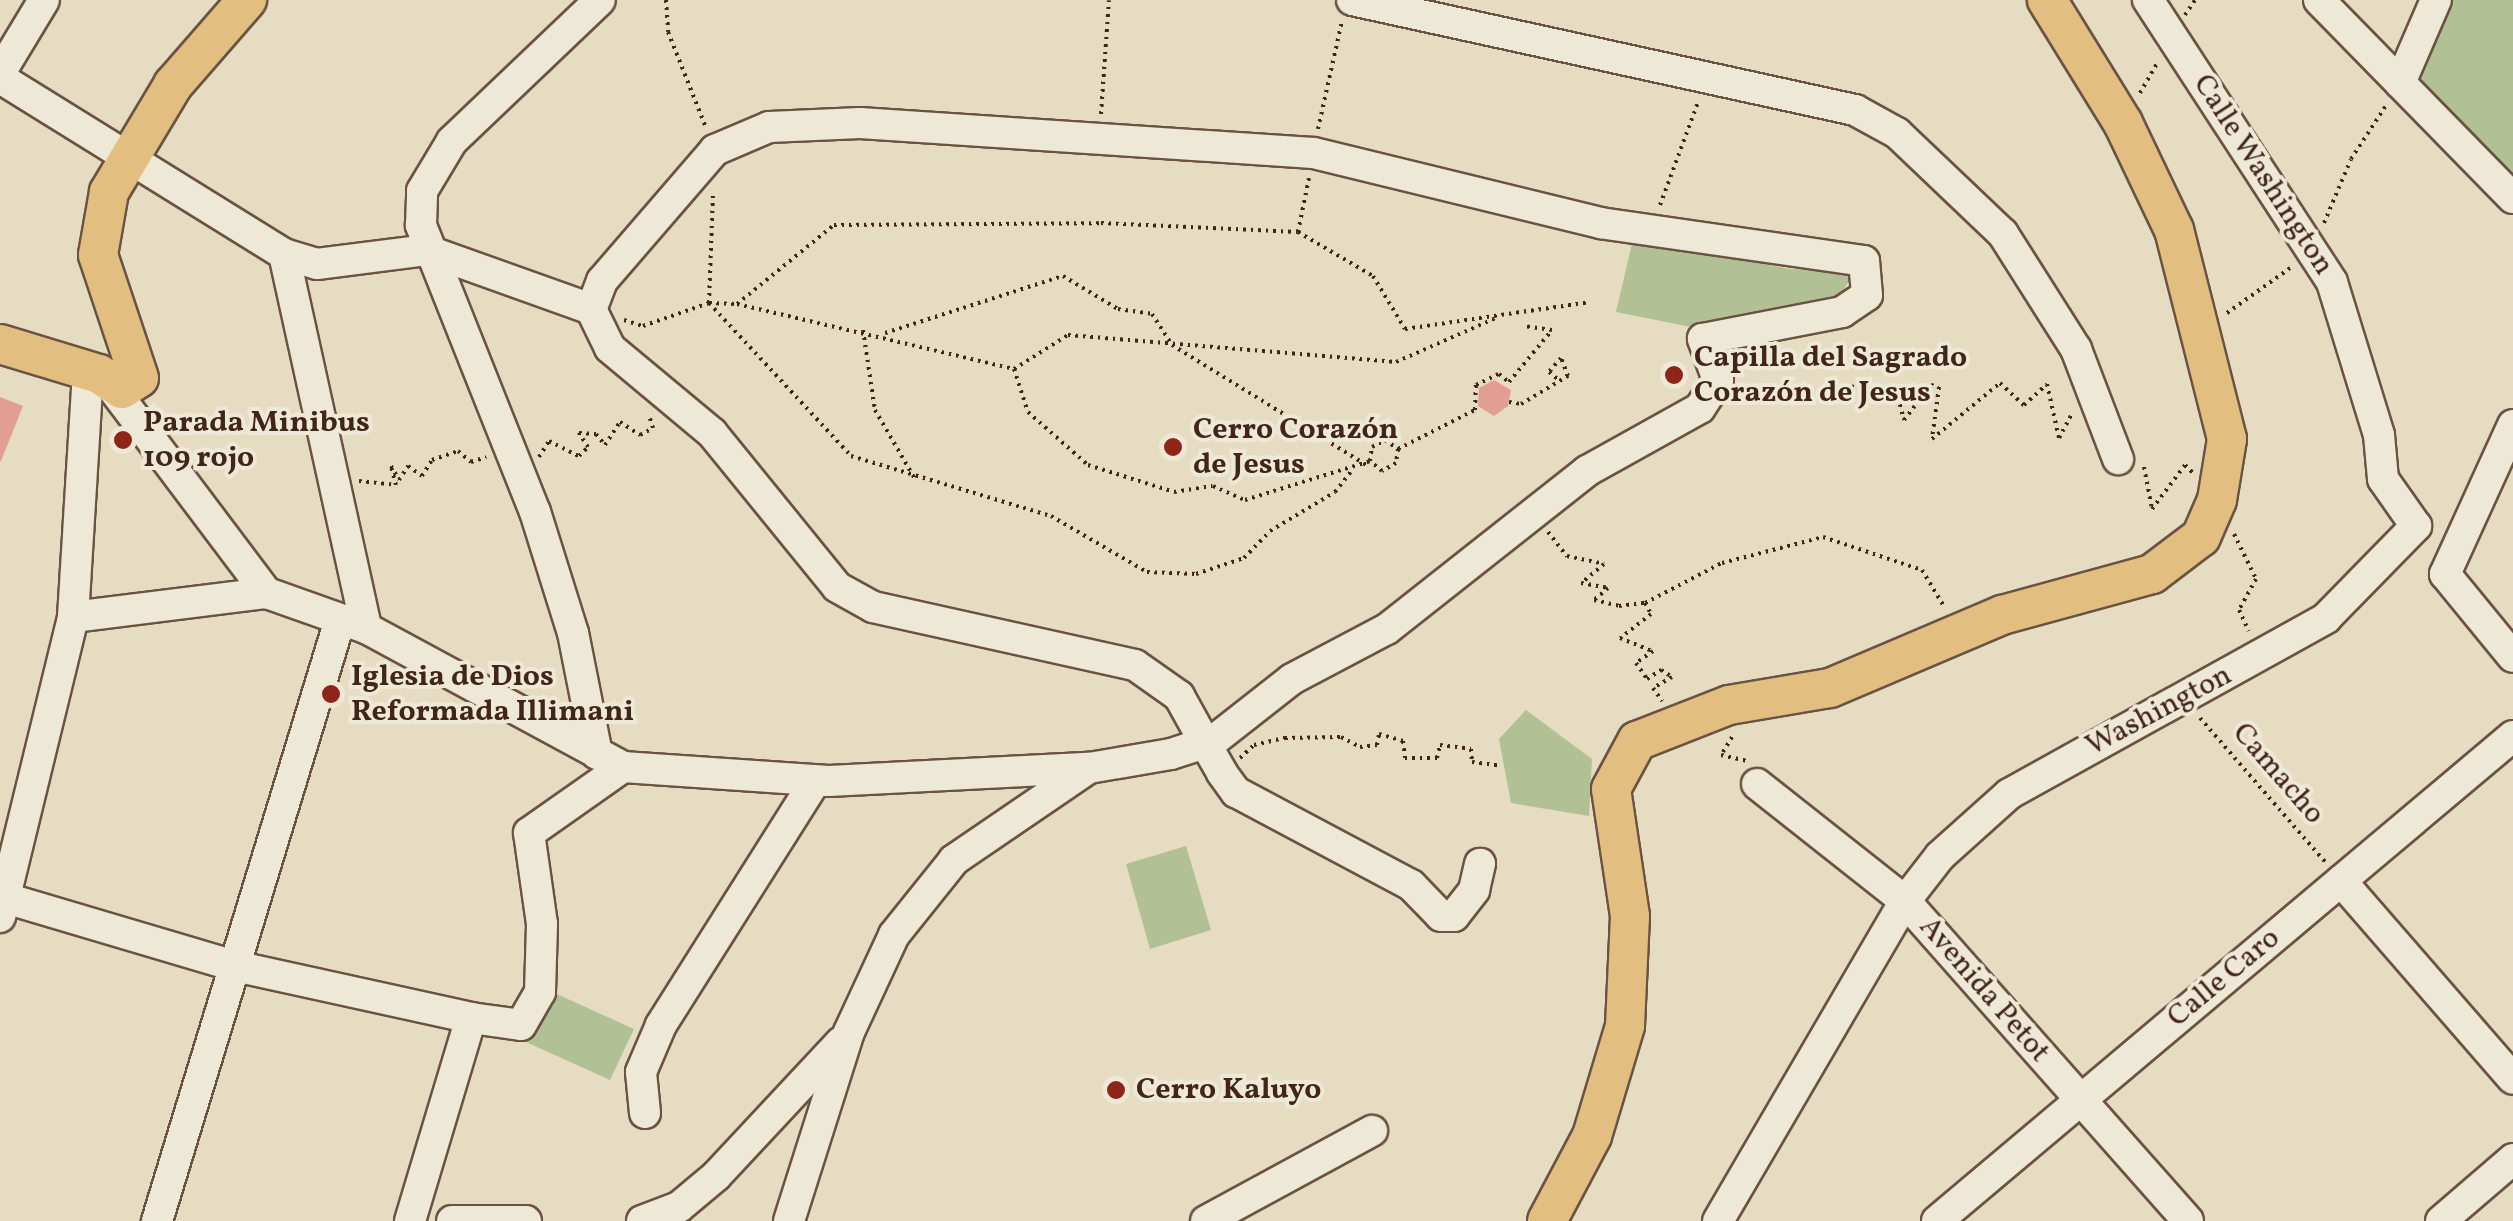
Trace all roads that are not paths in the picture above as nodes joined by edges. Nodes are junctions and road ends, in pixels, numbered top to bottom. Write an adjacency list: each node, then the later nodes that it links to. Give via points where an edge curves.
1 (20, 0): 10 (street)
2 (44, 0): 11 (street)
3 (247, 0): 13 (main road)
4 (600, 0): 15 (street, via 436,163 422,191)
5 (2046, 0): 52 (main road, via 2123,123 2174,230 2228,439 2217,500 2201,538 2152,574 1961,633 1830,688 1678,719 1638,741 1611,788 1630,916 1625,1026 1592,1136)
6 (2148, 0): 22 (street, Calle Washington, via 2332,282 2379,435 2383,479)
7 (2319, 0): 12 (street)
8 (2436, 0): 12 (street)
9 (1347, 10): 21 (street, via 1855,110 1897,133 2003,234 2095,388)
10 (0, 34)
11 (0, 75): 13 (street)
12 (2400, 83): 14 (street)
13 (126, 153): 16 (street); 19 (main road, via 109,192 98,256)
14 (2513, 198)
15 (426, 250): 16 (street, via 316,264); 17 (street); 29 (street, via 514,454)
16 (284, 254): 25 (street, via 336,488)
17 (591, 309): 28 (street, via 610,348 774,500 806,558 837,587 873,607 1055,641 1135,665 1180,696); 28 (street, via 602,282 714,150 770,127 1100,134 1313,154 1650,232 1801,258 1852,256 1870,276 1867,294 1842,312 1703,339 1718,380 1700,408 1587,470 1387,629 1292,679)
18 (0, 344): 19 (main road)
19 (113, 374): 23 (street, via 146,441); 24 (street)
20 (2513, 426): 26 (street, via 2445,574)
21 (2118, 456)
22 (2416, 526): 35 (street, Washington, via 2326,618 2009,794 1940,856)
23 (267, 593): 24 (street); 25 (street)
24 (72, 617): 36 (street)
25 (352, 626): 29 (street); 37 (street)
26 (2513, 657)
27 (2513, 736): 34 (street, Calle Caro)
28 (1205, 743): 30 (street); 33 (street, via 1236,792 1411,885 1442,916 1454,916 1474,890)
29 (610, 761): 31 (street); 38 (street, via 529,833 542,924 540,992 522,1025)
30 (1089, 768): 31 (street); 39 (street, via 936,880 894,935)
31 (814, 781): 42 (street, via 661,1025 641,1072)
32 (1757, 784): 35 (street, Avenida Petot)
33 (1480, 864)
34 (2341, 881): 40 (street); 41 (street, Calle Caro)
35 (1905, 902): 41 (street, Avenida Petot); 53 (street, Washington)
36 (3, 908): 37 (street)
37 (235, 966): 38 (street); 45 (street)
38 (471, 1018): 46 (street)
39 (849, 1032): 49 (street, via 716,1176 679,1207); 50 (street)
40 (2513, 1079)
41 (2079, 1098): 54 (street, Calle Caro); 55 (street, Avenida Petot)
42 (645, 1113)
43 (1372, 1131): 51 (street)
44 (2513, 1159): 56 (street)
45 (157, 1221)
46 (410, 1221)
47 (452, 1221): 48 (street)
48 (526, 1221)
49 (642, 1221)
50 (790, 1221)
51 (1206, 1221)
52 (1547, 1221)
53 (1718, 1221)
54 (1937, 1221)
55 (2188, 1221)
56 (2441, 1221)

